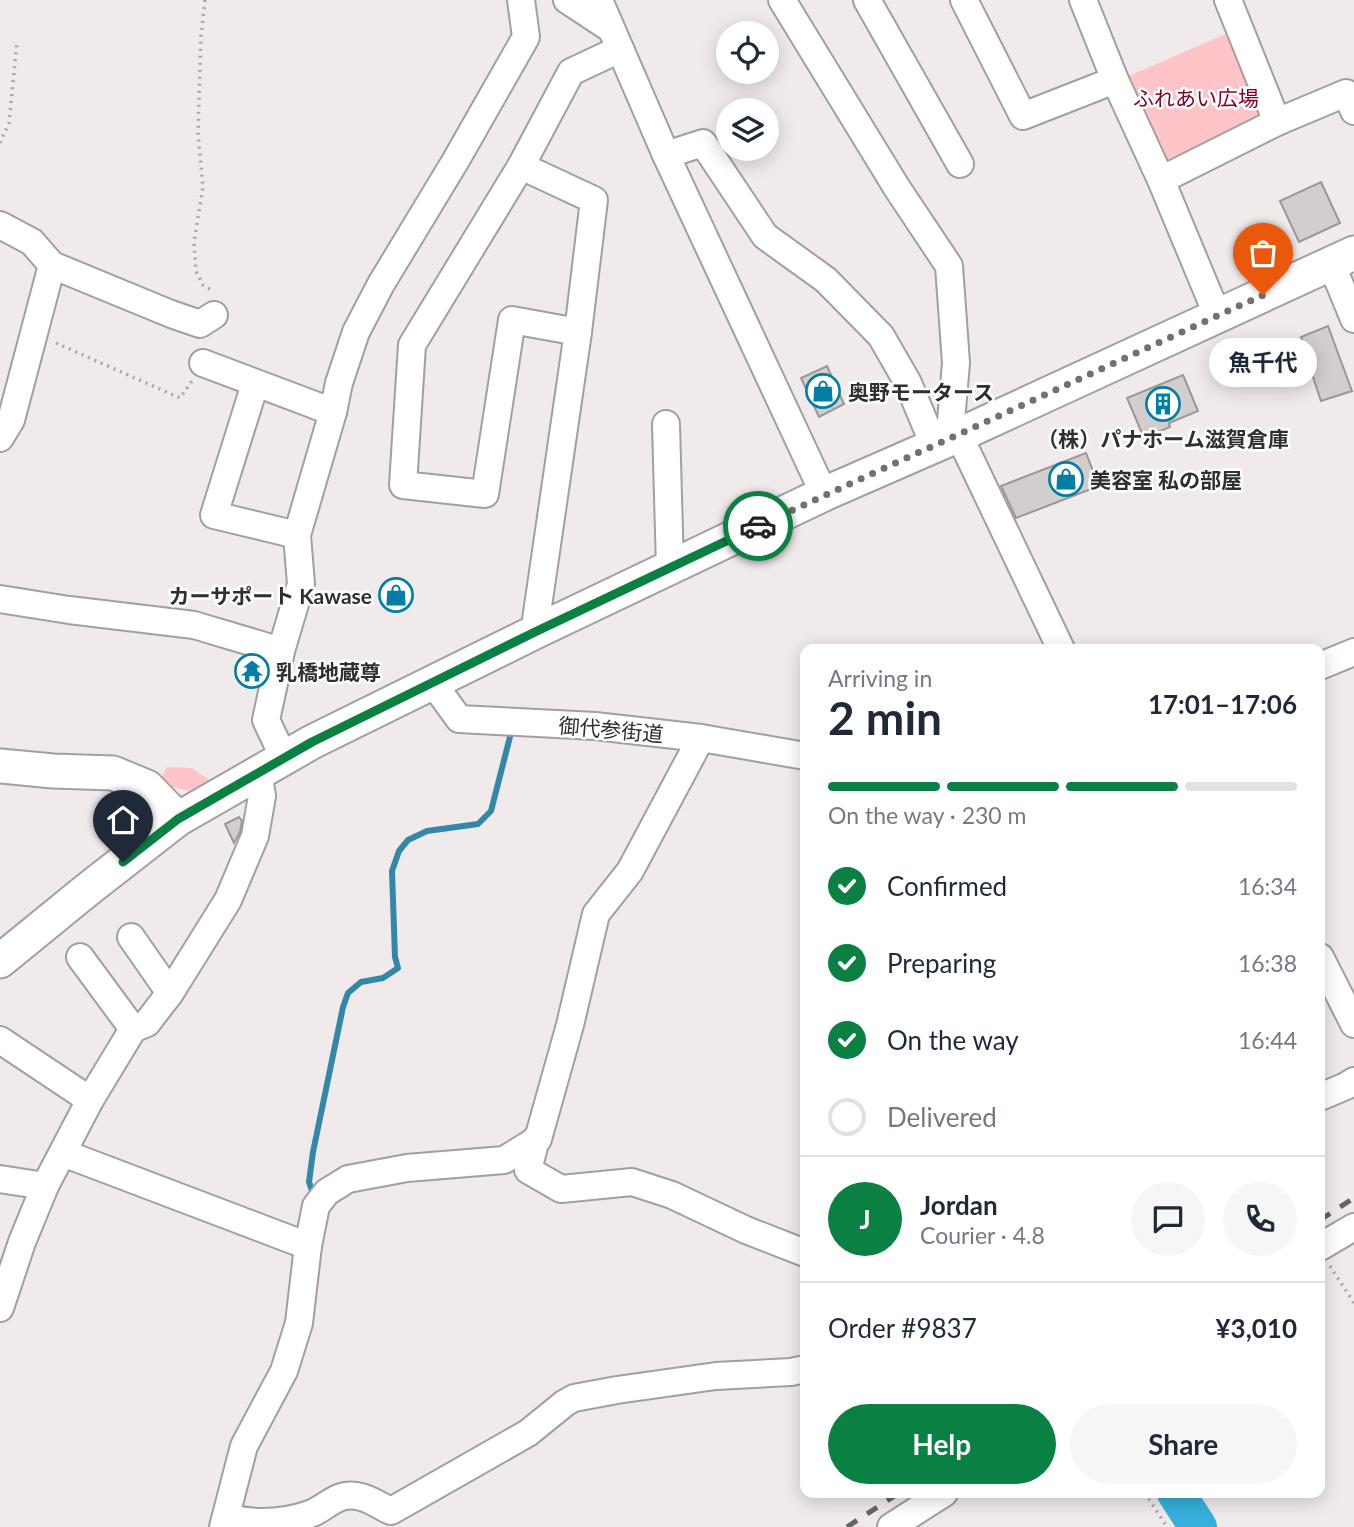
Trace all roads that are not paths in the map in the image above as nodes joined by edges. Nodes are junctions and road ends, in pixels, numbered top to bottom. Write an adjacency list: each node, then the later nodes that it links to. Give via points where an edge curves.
1 (521, 0): 26 (street, via 526,37 368,308 347,357)
2 (567, 0): 9 (street)
3 (599, 0): 9 (street)
4 (782, 0): 29 (street, via 949,266 956,363)
5 (867, 0): 14 (street)
6 (964, 0): 10 (street, via 1023,116)
7 (1083, 0): 10 (street)
8 (1228, 0): 12 (street)
9 (615, 39): 13 (street); 15 (street, via 571,72)
10 (1115, 80): 16 (street)
11 (1354, 111): 12 (street, via 1346,93)
12 (1277, 122): 16 (street)
13 (666, 155): 29 (street, via 703,143 765,236 826,280 881,336); 30 (street)
14 (960, 164)
15 (521, 166): 23 (street, via 594,200); 23 (street, via 412,345 403,485 485,494 512,320)
16 (1161, 180): 21 (street)
17 (0, 225): 19 (street, via 32,242)
18 (1343, 258): 21 (main road); 22 (street)
19 (52, 265): 20 (street, via 200,324); 28 (street, via 11,420)
20 (214, 315)
21 (1218, 317): 29 (main road)
22 (1354, 319)
23 (578, 332): 34 (street)
24 (203, 363): 25 (street)
25 (255, 384): 26 (street); 31 (street, via 214,515)
26 (333, 412): 31 (street)
27 (666, 424): 32 (street)
28 (0, 438)
29 (946, 440): 30 (main road); 35 (street)
30 (824, 494): 32 (main road)
31 (297, 535): 36 (street, via 300,584)
32 (670, 568): 34 (main road)
33 (0, 599): 36 (street, via 194,625)
34 (537, 631): 39 (main road)
35 (1058, 644)
36 (281, 651): 42 (street, via 266,720)
37 (1354, 652): 38 (street)
38 (1325, 664)
39 (433, 683): 40 (street, 御代参街道, via 459,719 595,726); 42 (main road)
40 (701, 738): 41 (street, 御代参街道); 56 (street, via 630,871 596,914)
41 (800, 755)
42 (271, 765): 44 (main road); 49 (street, via 255,836 228,900)
43 (0, 766): 44 (main road, via 113,773 147,787)
44 (178, 819): 47 (main road)
45 (131, 937): 49 (street)
46 (80, 957): 51 (street)
47 (0, 961)
48 (1325, 967): 50 (street)
49 (170, 993): 51 (street, via 147,1023)
50 (1354, 1024)
51 (132, 1029): 55 (street)
52 (0, 1040): 55 (street)
53 (1354, 1080): 54 (street)
54 (1325, 1095)
55 (90, 1100): 57 (street)
56 (536, 1139): 61 (street, via 504,1160 407,1168 348,1179 327,1192 316,1206); 62 (street, via 528,1170 561,1189 632,1182)
57 (63, 1153): 59 (street); 61 (street)
58 (0, 1179): 59 (street)
59 (45, 1186): 64 (street)
60 (1354, 1227): 63 (street)
61 (308, 1246): 67 (street, via 299,1323 284,1371 244,1446)
62 (800, 1251)
63 (1325, 1252)
64 (0, 1308)
65 (800, 1370): 67 (street, via 716,1376 574,1398 528,1433 391,1511 360,1496 341,1497 313,1513 277,1522 228,1518)
66 (936, 1498): 68 (street)
67 (224, 1523)
68 (891, 1527)

